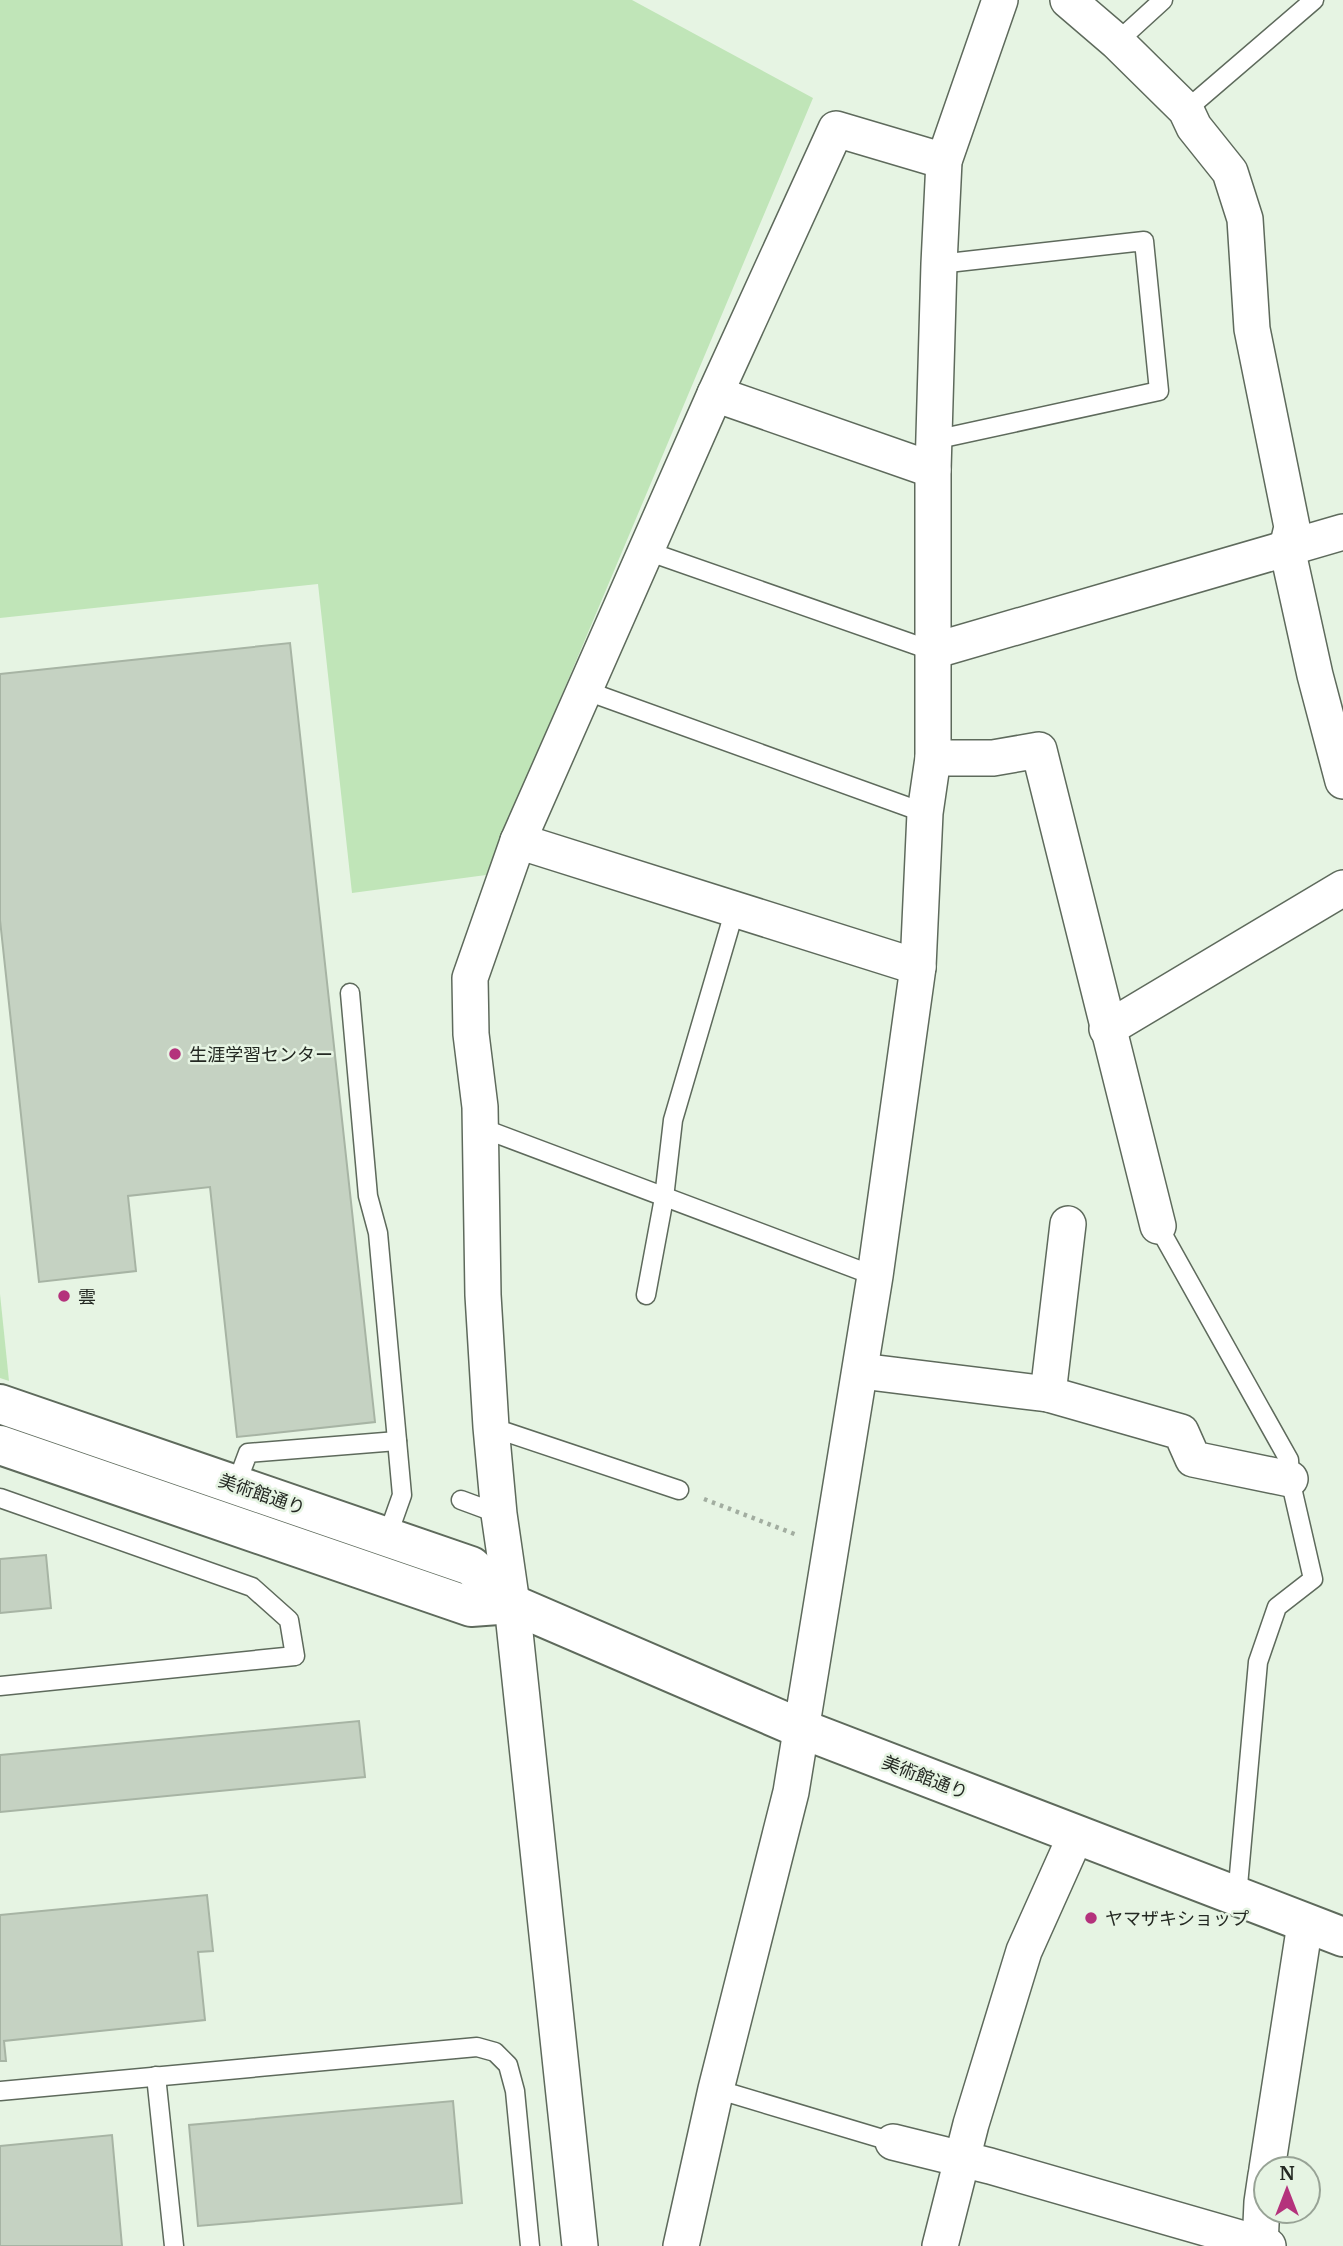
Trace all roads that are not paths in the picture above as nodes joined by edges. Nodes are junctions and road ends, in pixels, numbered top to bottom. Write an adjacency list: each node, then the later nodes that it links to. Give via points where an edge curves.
1 (1000, 0): 7 (street)
2 (1068, 0): 5 (street)
3 (1163, 0): 5 (lane)
4 (1314, 0): 6 (lane)
5 (1117, 42): 6 (street)
6 (1186, 110): 12 (street, via 1230,172 1245,219 1252,329 1292,527)
7 (944, 161): 8 (street); 9 (street, via 835,130)
8 (939, 264): 10 (street); 10 (lane, via 1144,241 1159,391)
9 (715, 394): 10 (street); 13 (street)
10 (934, 455): 14 (street)
11 (1343, 532): 12 (street)
12 (1287, 548): 14 (street); 17 (street)
13 (647, 551): 14 (lane); 15 (street)
14 (933, 651): 16 (street)
15 (584, 690): 18 (lane); 19 (street)
16 (933, 758): 18 (street); 24 (street, via 993,758 1039,750)
17 (1343, 780)
18 (925, 813): 22 (street)
19 (518, 841): 21 (street); 25 (street, via 470,978)
20 (1343, 888): 24 (street)
21 (735, 909): 22 (street); 26 (lane, via 673,1120)
22 (918, 967): 29 (street)
23 (350, 993): 35 (lane, via 368,1196 379,1233)
24 (1107, 1029): 28 (street)
25 (480, 1127): 26 (lane); 34 (street)
26 (664, 1198): 29 (lane); 30 (lane)
27 (1068, 1224): 32 (street)
28 (1158, 1226): 37 (lane, via 1289,1460)
29 (875, 1276): 31 (street)
30 (646, 1296)
31 (861, 1371): 32 (street); 47 (street)
32 (1048, 1394): 37 (street, via 1181,1432 1193,1459)
33 (0, 1404): 38 (street, 美術館通り)
34 (491, 1427): 39 (lane); 42 (street)
35 (397, 1441): 38 (lane, via 248,1453); 43 (lane, via 402,1495)
36 (0, 1445): 44 (street, 美術館通り)
37 (1290, 1479): 49 (lane, via 1313,1579 1277,1607 1258,1661)
38 (236, 1485): 43 (street, 美術館通り)
39 (679, 1490)
40 (0, 1498): 46 (lane, via 253,1587 289,1620 295,1656)
41 (461, 1500): 42 (lane)
42 (499, 1514): 45 (street)
43 (387, 1536): 44 (lane); 45 (street, 美術館通り, via 471,1566)
44 (374, 1573): 45 (street, 美術館通り, via 471,1607)
45 (512, 1604): 47 (street, 美術館通り); 62 (street)
46 (0, 1686)
47 (802, 1729): 48 (street, 美術館通り); 53 (street, via 791,1792)
48 (1076, 1835): 49 (street, 美術館通り); 57 (street, via 1024,1951)
49 (1237, 1897): 50 (street, 美術館通り)
50 (1305, 1924): 51 (street, 美術館通り); 56 (street)
51 (1343, 1937)
52 (156, 2077): 54 (lane); 60 (lane); 61 (lane, via 477,2047 495,2052 508,2065 514,2091)
53 (716, 2089): 55 (lane); 63 (street)
54 (0, 2091)
55 (893, 2142): 57 (street)
56 (1269, 2155)
57 (961, 2160): 59 (street); 64 (street)
58 (1264, 2225): 59 (street)
59 (1263, 2245)
60 (174, 2246)
61 (530, 2246)
62 (580, 2246)
63 (681, 2246)
64 (940, 2246)

